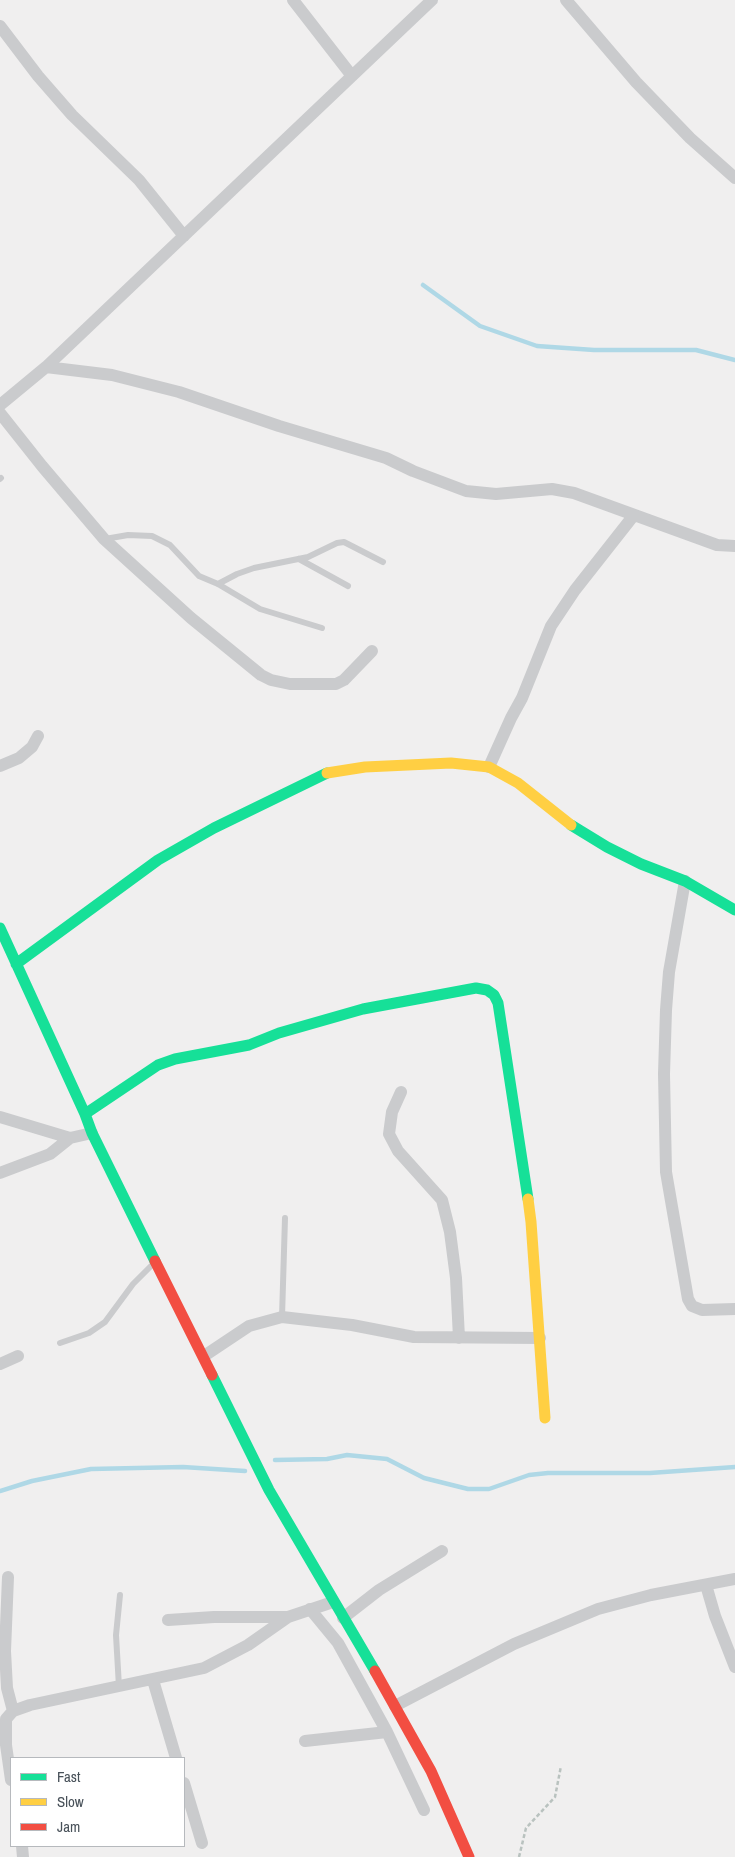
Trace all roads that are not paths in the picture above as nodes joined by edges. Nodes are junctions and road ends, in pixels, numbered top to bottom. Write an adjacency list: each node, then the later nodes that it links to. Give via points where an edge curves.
1 (293, 0): 5 (street)
2 (432, 0): 5 (street)
3 (566, 0): 6 (street, via 636,82 690,138)
4 (0, 26): 7 (street, via 66,108 139,180)
5 (352, 76): 7 (street)
6 (735, 178)
7 (184, 236): 8 (street)
8 (46, 367): 9 (street); 11 (street, via 112,375 179,392 386,458 466,491 496,494 552,489 574,493)
9 (0, 405)
10 (0, 413): 12 (street)
11 (634, 515): 13 (street, via 717,545); 22 (street, via 551,626)
12 (104, 539): 16 (lane, via 152,536 170,546 199,576); 19 (street, via 243,662 271,680 290,684 336,684)
13 (735, 546)
14 (299, 559): 15 (lane, via 344,542); 16 (lane, via 254,568); 17 (lane)
15 (383, 562)
16 (218, 584): 18 (lane, via 260,609)
17 (348, 586)
18 (322, 628)
19 (372, 651)
20 (38, 736): 21 (street, via 32,747 19,758)
21 (0, 766)
22 (489, 767): 23 (street, via 518,783 576,828 607,847); 26 (street, via 452,763 330,772 214,828 158,860)
23 (685, 881): 24 (street); 35 (street, via 667,1000 664,1074 666,1172 688,1299 692,1306 702,1310)
24 (735, 910)
25 (0, 928): 26 (street)
26 (16, 964): 28 (street)
27 (401, 1092): 37 (street, via 392,1112 389,1134 398,1151 442,1200 456,1278)
28 (85, 1114): 30 (street); 38 (street, via 158,1065 176,1059 249,1045 363,1009 445,992 476,988 487,990 498,1003 532,1222)
29 (0, 1117): 31 (street)
30 (92, 1133): 31 (street); 34 (street)
31 (70, 1138): 32 (street, via 50,1154)
32 (0, 1174)
33 (284, 1218): 36 (lane)
34 (156, 1261): 39 (lane, via 133,1284 105,1322); 41 (street)
35 (735, 1309)
36 (282, 1317): 37 (street, via 352,1325 414,1337); 41 (street, via 249,1326)
37 (459, 1338): 38 (street)
38 (540, 1338): 43 (street)
39 (60, 1344)
40 (18, 1356): 42 (street)
41 (204, 1356): 49 (street, via 269,1490)
42 (0, 1364)
43 (545, 1418)
44 (442, 1551): 52 (street)
45 (8, 1577): 57 (street, via 5,1651)
46 (735, 1579): 47 (street)
47 (706, 1585): 54 (street); 58 (street, via 651,1595 589,1612 514,1644)
48 (120, 1595): 56 (lane, via 116,1635)
49 (333, 1602): 50 (street); 52 (street)
50 (310, 1609): 51 (street); 60 (street, via 338,1643)
51 (288, 1616): 53 (street); 55 (street, via 248,1645 204,1668)
52 (343, 1618): 58 (street)
53 (168, 1620)
54 (735, 1668)
55 (153, 1680): 56 (street); 62 (street)
56 (119, 1687): 57 (street)
57 (12, 1711): 59 (street)
58 (398, 1712): 60 (street); 67 (street, via 431,1771)
59 (3, 1726): 63 (street)
60 (386, 1729): 61 (street); 65 (street)
61 (305, 1741)
62 (176, 1757)
63 (10, 1773)
64 (185, 1786): 66 (street)
65 (424, 1810)
66 (202, 1844)
67 (469, 1857)

